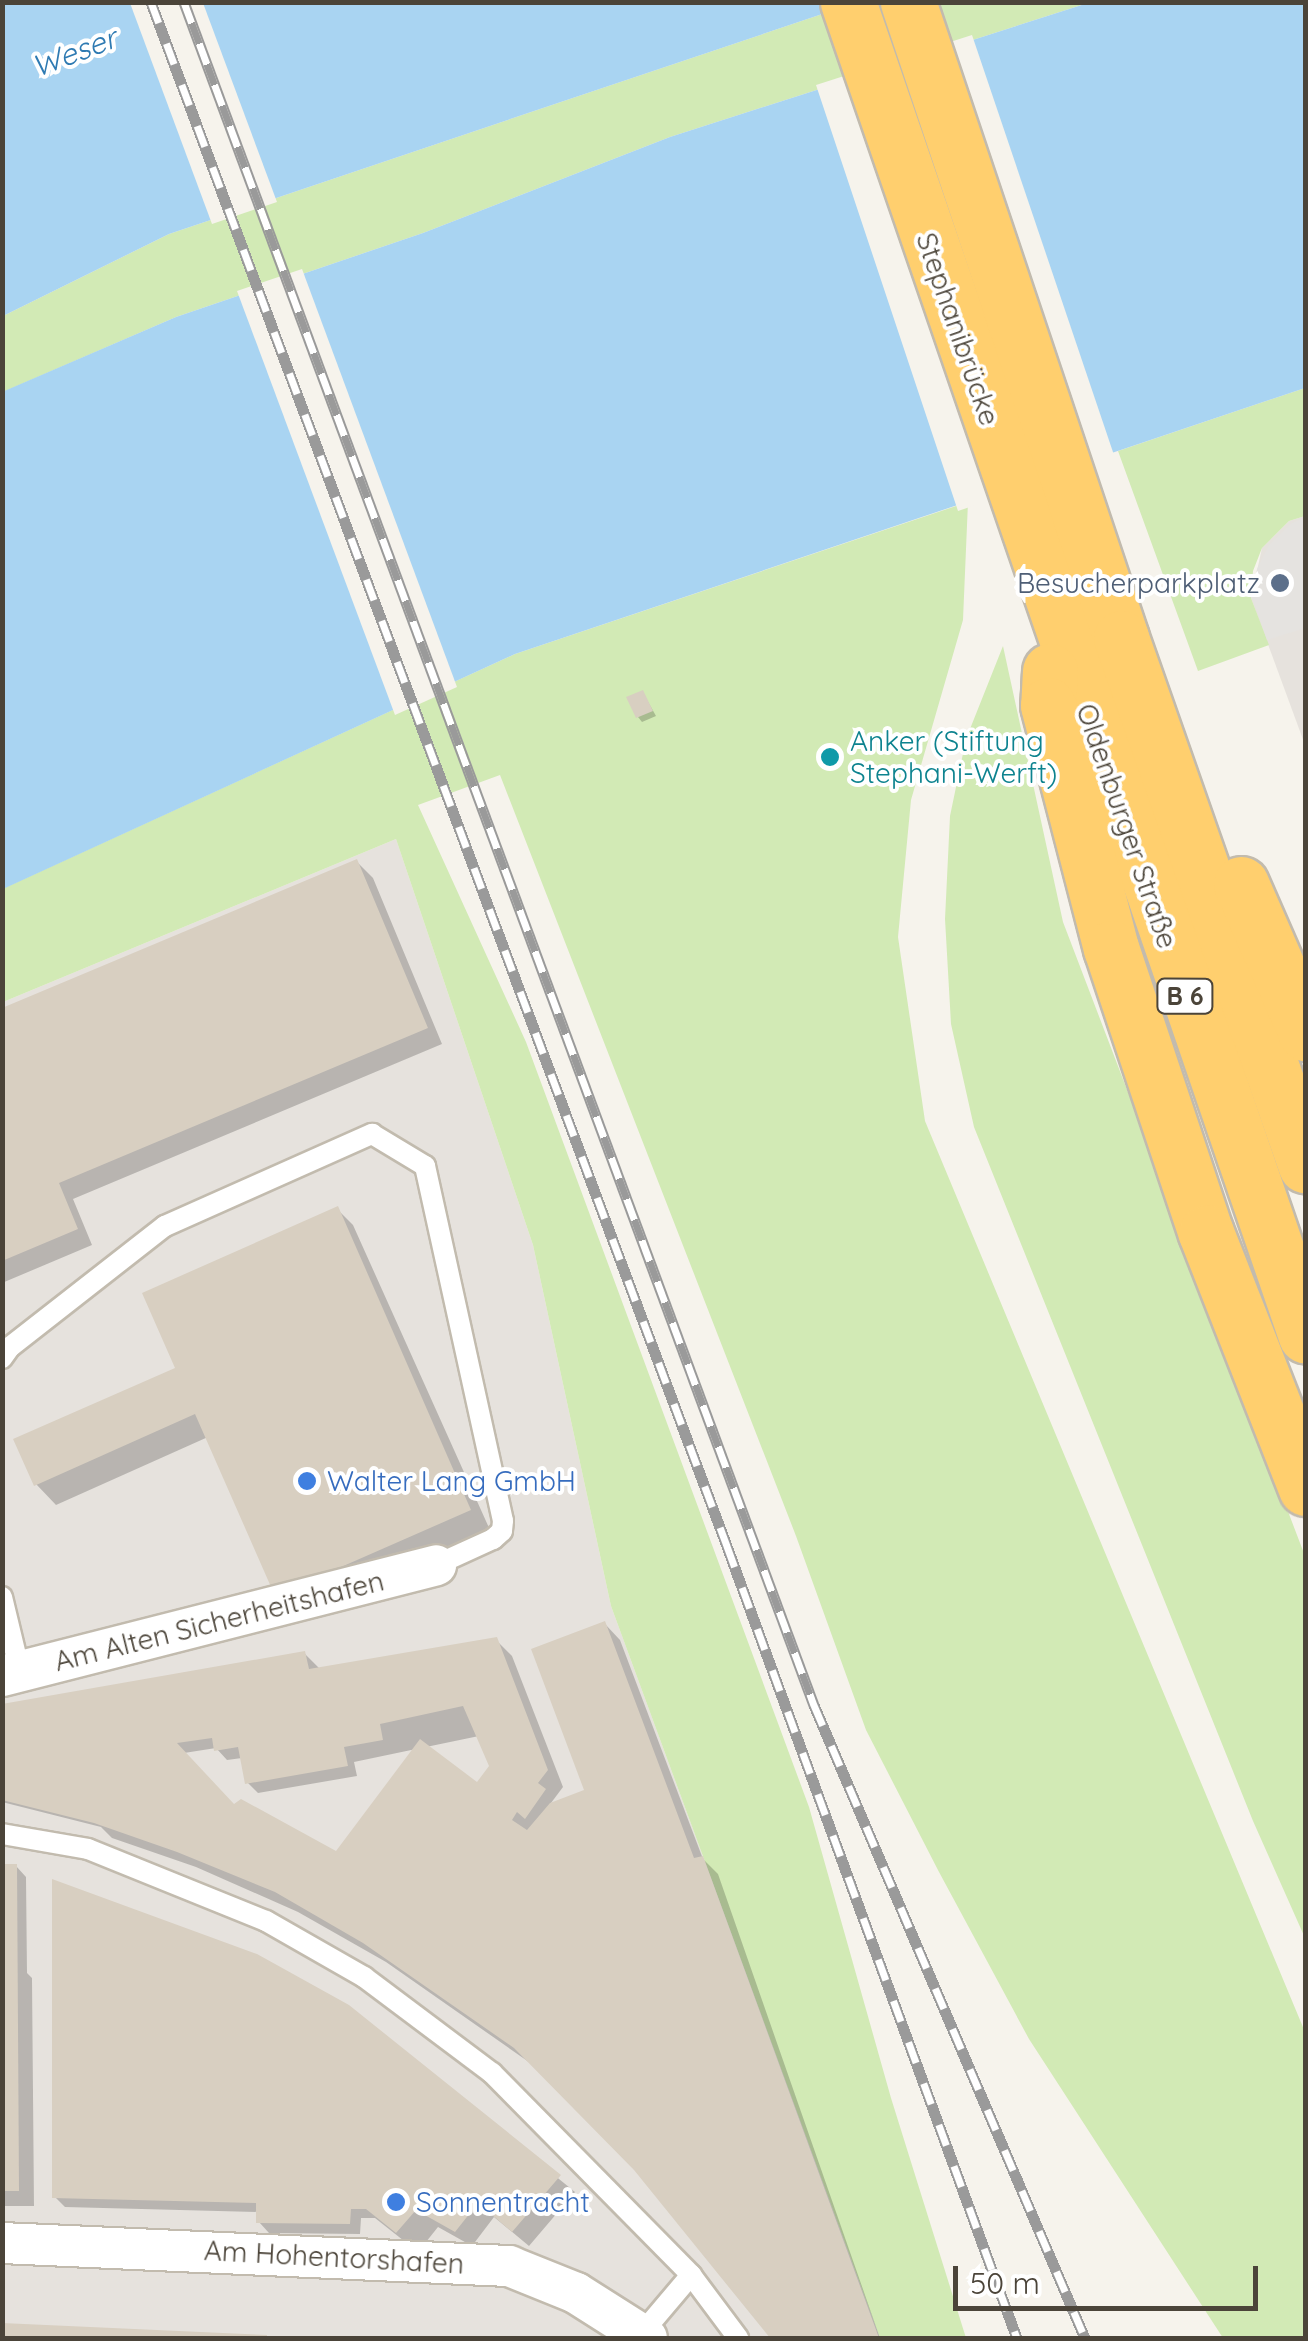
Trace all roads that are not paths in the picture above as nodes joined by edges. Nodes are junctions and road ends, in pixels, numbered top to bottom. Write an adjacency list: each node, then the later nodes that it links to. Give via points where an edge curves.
1 (848, 2): 4 (highway, Stephanibrücke / B 6, via 1051,603)
2 (908, 2): 3 (highway, Stephanibrücke / B 6)
3 (1121, 638): 5 (highway, via 1253,907); 6 (highway, Oldenburger Straße / B 6)
4 (1060, 658): 7 (highway, Oldenburger Straße / B 6); 9 (highway, via 1048,705 1111,948 1206,1233)
5 (1306, 1034)
6 (1306, 1166)
7 (1306, 1336)
8 (2, 1358): 10 (lane, via 166,1226 372,1134 425,1166 503,1521 493,1539)
9 (1306, 1488)
10 (436, 1565): 12 (street, Am Alten Sicherheitshafen)
11 (2, 1597): 12 (lane)
12 (11, 1674)
13 (2, 1834): 15 (lane, via 88,1849 266,1921 364,1977 492,2073)
14 (2, 2243): 16 (street, Am Hohentorshafen, via 509,2266 576,2293)
15 (691, 2275): 16 (lane); 17 (lane)
16 (644, 2336)
17 (738, 2338)

